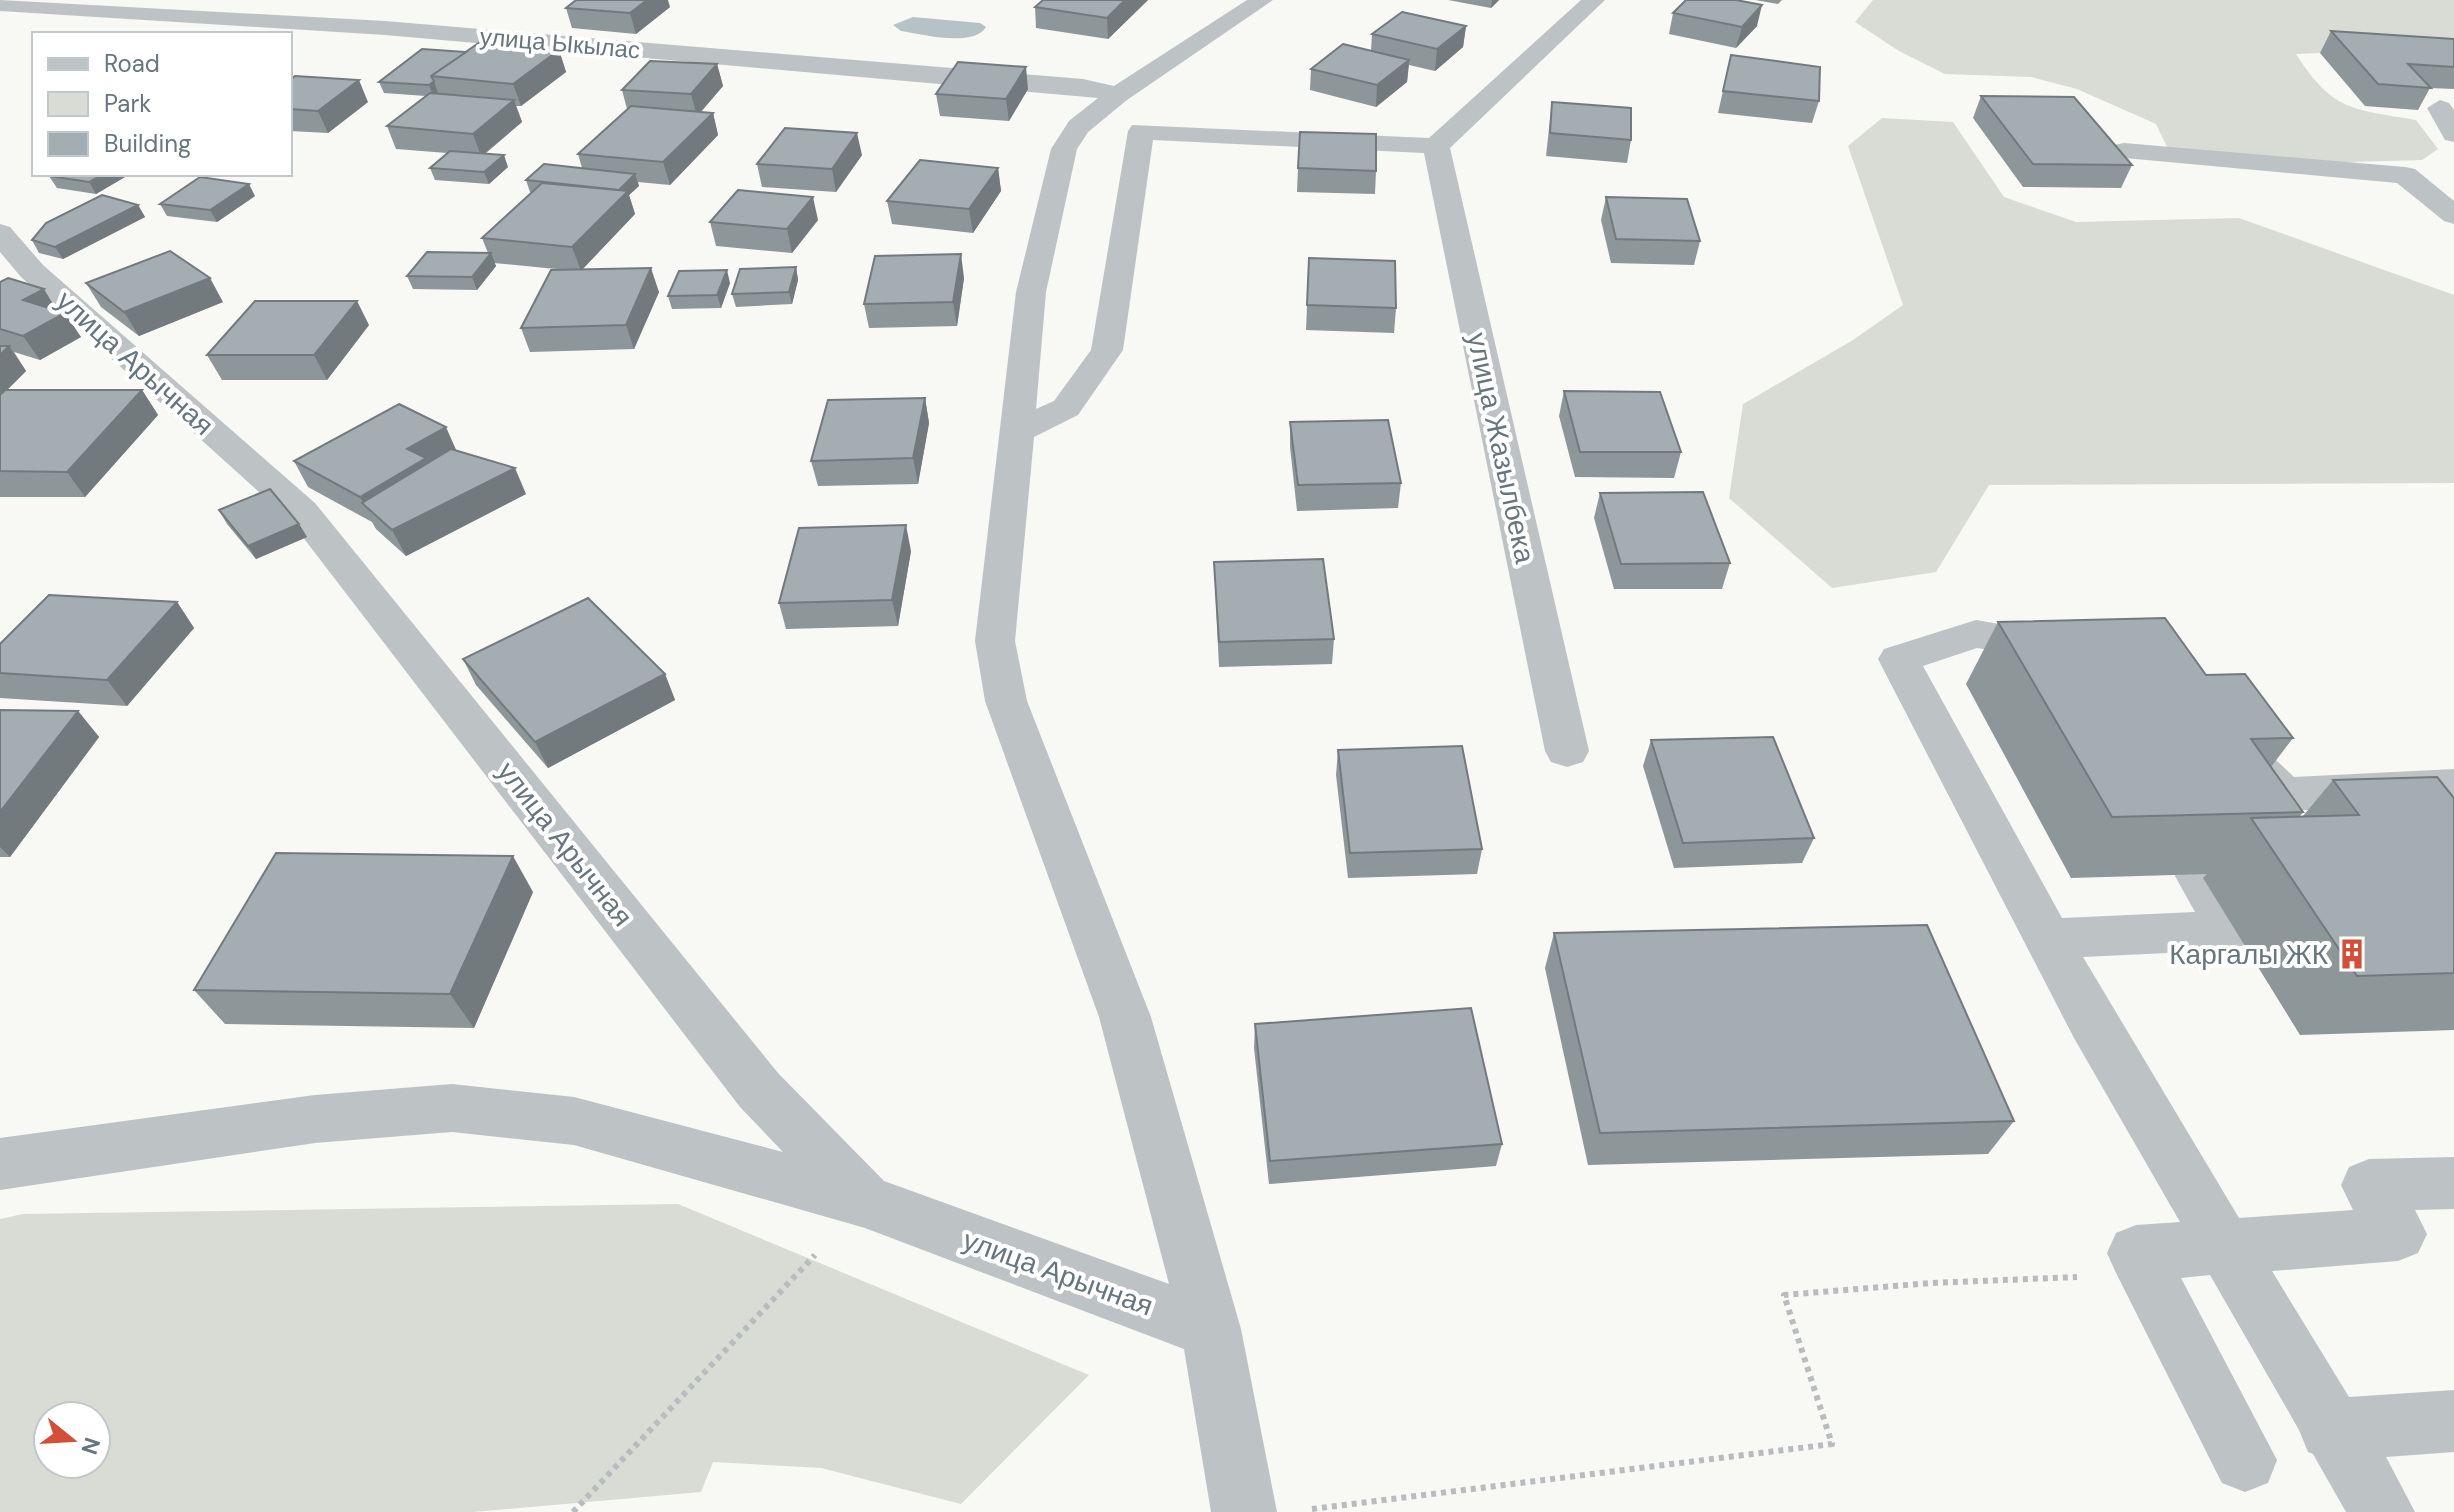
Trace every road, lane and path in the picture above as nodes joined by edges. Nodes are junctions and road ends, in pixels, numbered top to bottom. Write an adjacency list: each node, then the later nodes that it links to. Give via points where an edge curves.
1 (1262, 0): 4 (street)
2 (1594, 0): 7 (street)
3 (0, 4): 4 (street, улица Ыкылас, via 400,29 1083,87)
4 (1118, 95): 11 (street, via 1078,127 1064,149 1031,292)
5 (2440, 108): 6 (street)
6 (2454, 134)
7 (1436, 146): 11 (street, via 1141,131 1107,350 1066,408); 14 (street, улица Жазылбека)
8 (2124, 151): 9 (street, via 2405,175)
9 (2454, 215)
10 (0, 233): 20 (street, улица Арычная, via 32,271 302,511 759,1090)
11 (1017, 432): 23 (street, via 995,641 1006,701 1125,1017)
12 (2098, 659): 17 (street, via 2053,645 1976,634 1899,659)
13 (2215, 730): 16 (street)
14 (1567, 751)
15 (2454, 786): 16 (street)
16 (2284, 794): 17 (street, via 2246,824 2279,872 2199,876 2230,930)
17 (2048, 939): 21 (street)
18 (0, 1164): 20 (street, via 315,1119 452,1108 574,1121)
19 (2454, 1183): 21 (street, via 2369,1185 2398,1234)
20 (865, 1201): 23 (street, улица Арычная); 28 (path)
21 (2221, 1245): 25 (street); 26 (street, via 2136,1253)
22 (2089, 1276): 27 (path, via 1784,1295 1832,1444)
23 (1211, 1329): 29 (street)
24 (2454, 1421): 25 (street)
25 (2330, 1430): 30 (street)
26 (2245, 1460)
27 (1304, 1510)
28 (573, 1512)
29 (1244, 1512)
30 (2382, 1512)

